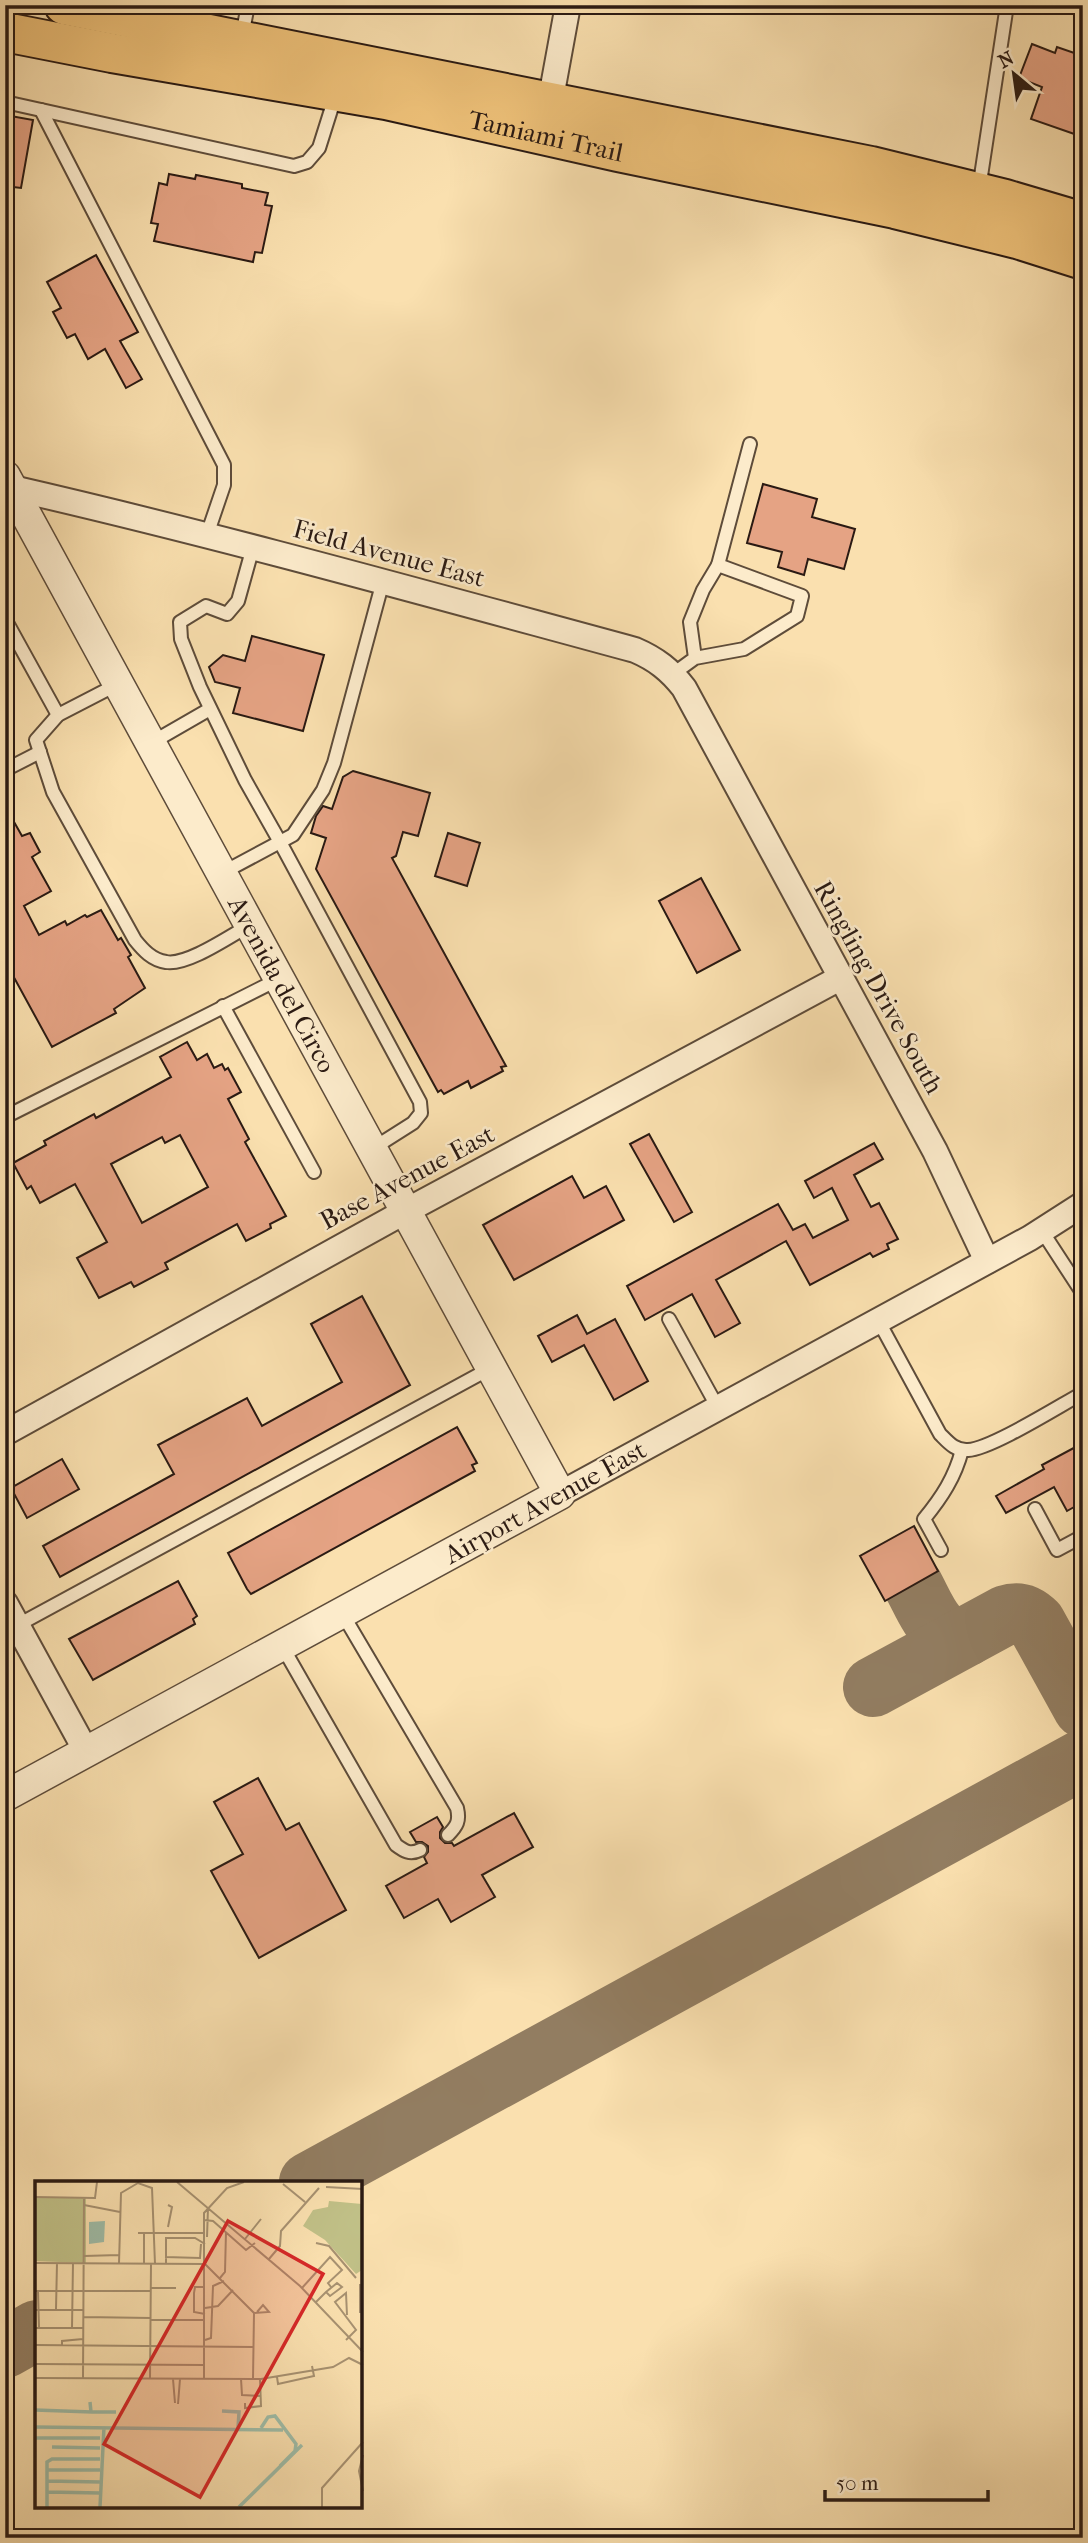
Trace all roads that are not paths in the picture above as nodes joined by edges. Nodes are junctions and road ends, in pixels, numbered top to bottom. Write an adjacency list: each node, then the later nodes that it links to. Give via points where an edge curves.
1 (64, 5): 5 (main road, Tamiami Trail)
2 (568, 5): 9 (street)
3 (1007, 5): 10 (lane)
4 (5, 32): 5 (main road, Tamiami Trail)
5 (241, 47): 6 (main road, Tamiami Trail)
6 (341, 77): 8 (lane, via 319,148 307,162 294,166); 9 (main road, Tamiami Trail)
7 (5, 102): 8 (lane)
8 (41, 110): 15 (lane, via 224,465 223,485)
9 (546, 119): 10 (main road, Tamiami Trail, via 871,166)
10 (974, 210): 11 (main road, Tamiami Trail); 12 (main road, Tamiami Trail)
11 (1083, 222)
12 (1083, 260)
13 (750, 444): 17 (lane)
14 (7, 485): 15 (street, Field Avenue East); 22 (street, Avenida del Circo)
15 (207, 535): 16 (street, Field Avenue East)
16 (253, 547): 18 (street, Field Avenue East); 23 (lane, via 238,601 227,614 206,606 180,622 181,639)
17 (718, 565): 20 (lane, via 690,622); 20 (lane, via 802,596 797,616 744,649)
18 (383, 581): 21 (street, Field Avenue East, via 635,650); 29 (lane, via 323,790 293,835)
19 (5, 620): 24 (lane)
20 (695, 658): 21 (lane)
21 (673, 674): 26 (street, Field Avenue East)
22 (119, 684): 24 (lane); 25 (street, Avenida del Circo)
23 (210, 709): 25 (lane); 29 (lane)
24 (58, 715): 27 (lane, via 36,740)
25 (151, 743): 30 (street, Avenida del Circo)
26 (714, 744): 33 (street, Ringling Drive South)
27 (40, 752): 28 (lane); 31 (lane, via 53,792 146,954 165,962 183,961)
28 (5, 770)
29 (280, 842): 30 (lane); 36 (lane, via 420,1102 421,1113 413,1123)
30 (222, 873): 31 (street, Avenida del Circo)
31 (250, 925): 32 (street, Avenida del Circo)
32 (279, 978): 34 (lane); 36 (street, Avenida del Circo)
33 (840, 978): 39 (street, Base Avenue East); 41 (street, Ringling Drive South, via 935,1151)
34 (223, 1006): 35 (lane); 37 (lane)
35 (5, 1117)
36 (372, 1149): 39 (street, Avenida del Circo)
37 (314, 1172)
38 (1083, 1204): 40 (street, Airport Avenue East)
39 (406, 1211): 45 (street, Avenida del Circo); 48 (street, Base Avenue East)
40 (1042, 1231): 41 (street, Airport Avenue East); 42 (lane)
41 (987, 1261): 44 (street, Airport Avenue East)
42 (1083, 1294)
43 (669, 1319): 47 (lane)
44 (878, 1320): 47 (street, Airport Avenue East); 49 (lane, via 940,1434)
45 (491, 1368): 50 (street, Avenida del Circo); 56 (lane)
46 (1083, 1393): 49 (lane, via 989,1444)
47 (718, 1408): 50 (street, Airport Avenue East)
48 (5, 1433)
49 (962, 1450): 53 (lane, via 943,1496 924,1519)
50 (560, 1494): 55 (street, Airport Avenue East)
51 (1035, 1509): 52 (lane, via 1057,1550)
52 (1083, 1536)
53 (941, 1550)
54 (5, 1603): 56 (street)
55 (342, 1613): 57 (street, Airport Avenue East); 60 (lane, via 457,1808 456,1827)
56 (11, 1629): 58 (street)
57 (281, 1646): 58 (street, Airport Avenue East); 61 (lane, via 396,1845 413,1853)
58 (86, 1751): 59 (street, Airport Avenue East)
59 (5, 1796)
60 (448, 1835)
61 (420, 1850)

